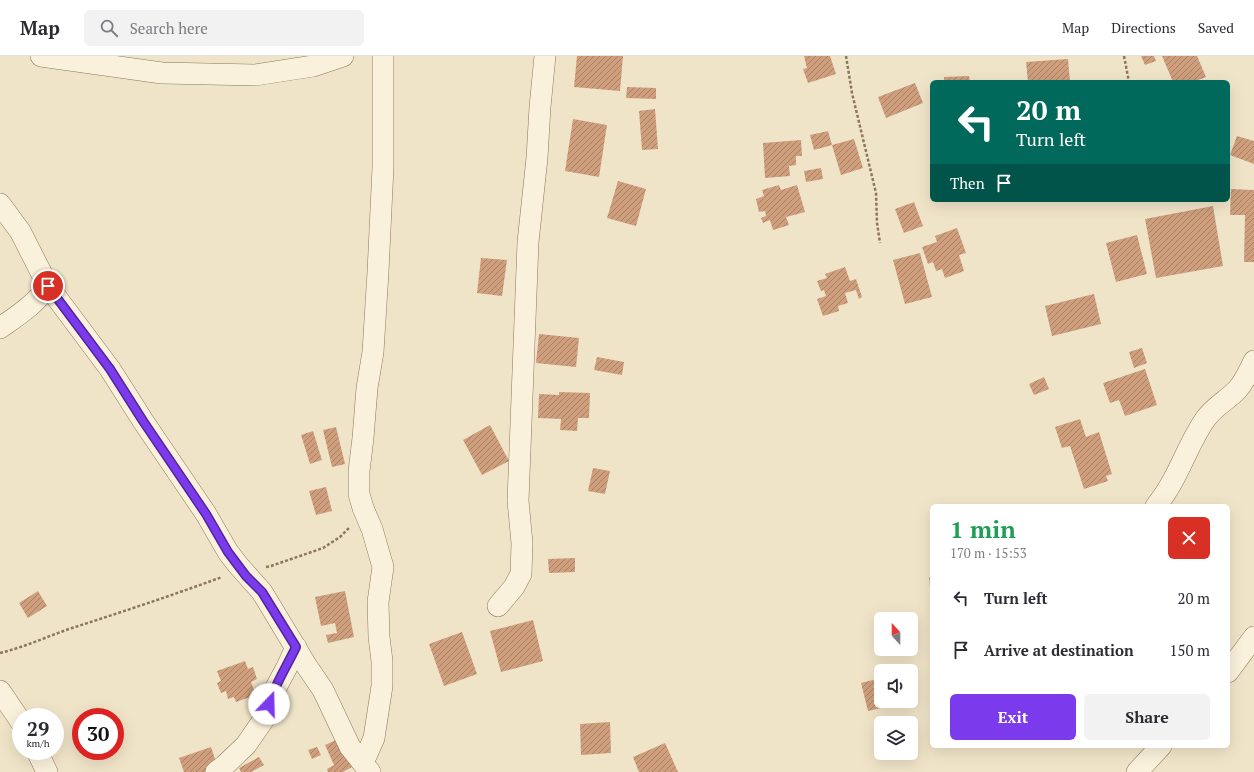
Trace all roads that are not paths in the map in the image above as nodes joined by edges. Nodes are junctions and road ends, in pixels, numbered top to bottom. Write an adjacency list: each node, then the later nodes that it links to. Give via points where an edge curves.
1 (41, 56): 2 (street, via 162,73 254,75 313,66)
2 (343, 56)
3 (383, 56): 19 (street, via 383,167 379,265 373,352 359,470 359,494 383,567 378,602 382,686)
4 (545, 56): 11 (street, via 528,242 518,501 522,568 514,587)
5 (0, 204): 6 (street, via 20,231)
6 (48, 286): 7 (street, via 34,303); 13 (street, via 110,369 206,514 228,552 262,592)
7 (0, 328)
8 (1254, 361): 9 (street)
9 (1250, 380): 10 (street, via 1209,414)
10 (1157, 504)
11 (498, 606)
12 (1254, 637): 14 (street)
13 (296, 647): 19 (street, via 323,690 350,747); 21 (street, via 273,693 266,716 246,745)
14 (1230, 669)
15 (0, 691): 16 (street)
16 (12, 709)
17 (1158, 748): 22 (street)
18 (41, 760): 20 (street)
19 (367, 767)
20 (47, 772)
21 (216, 772)
22 (1137, 772)

